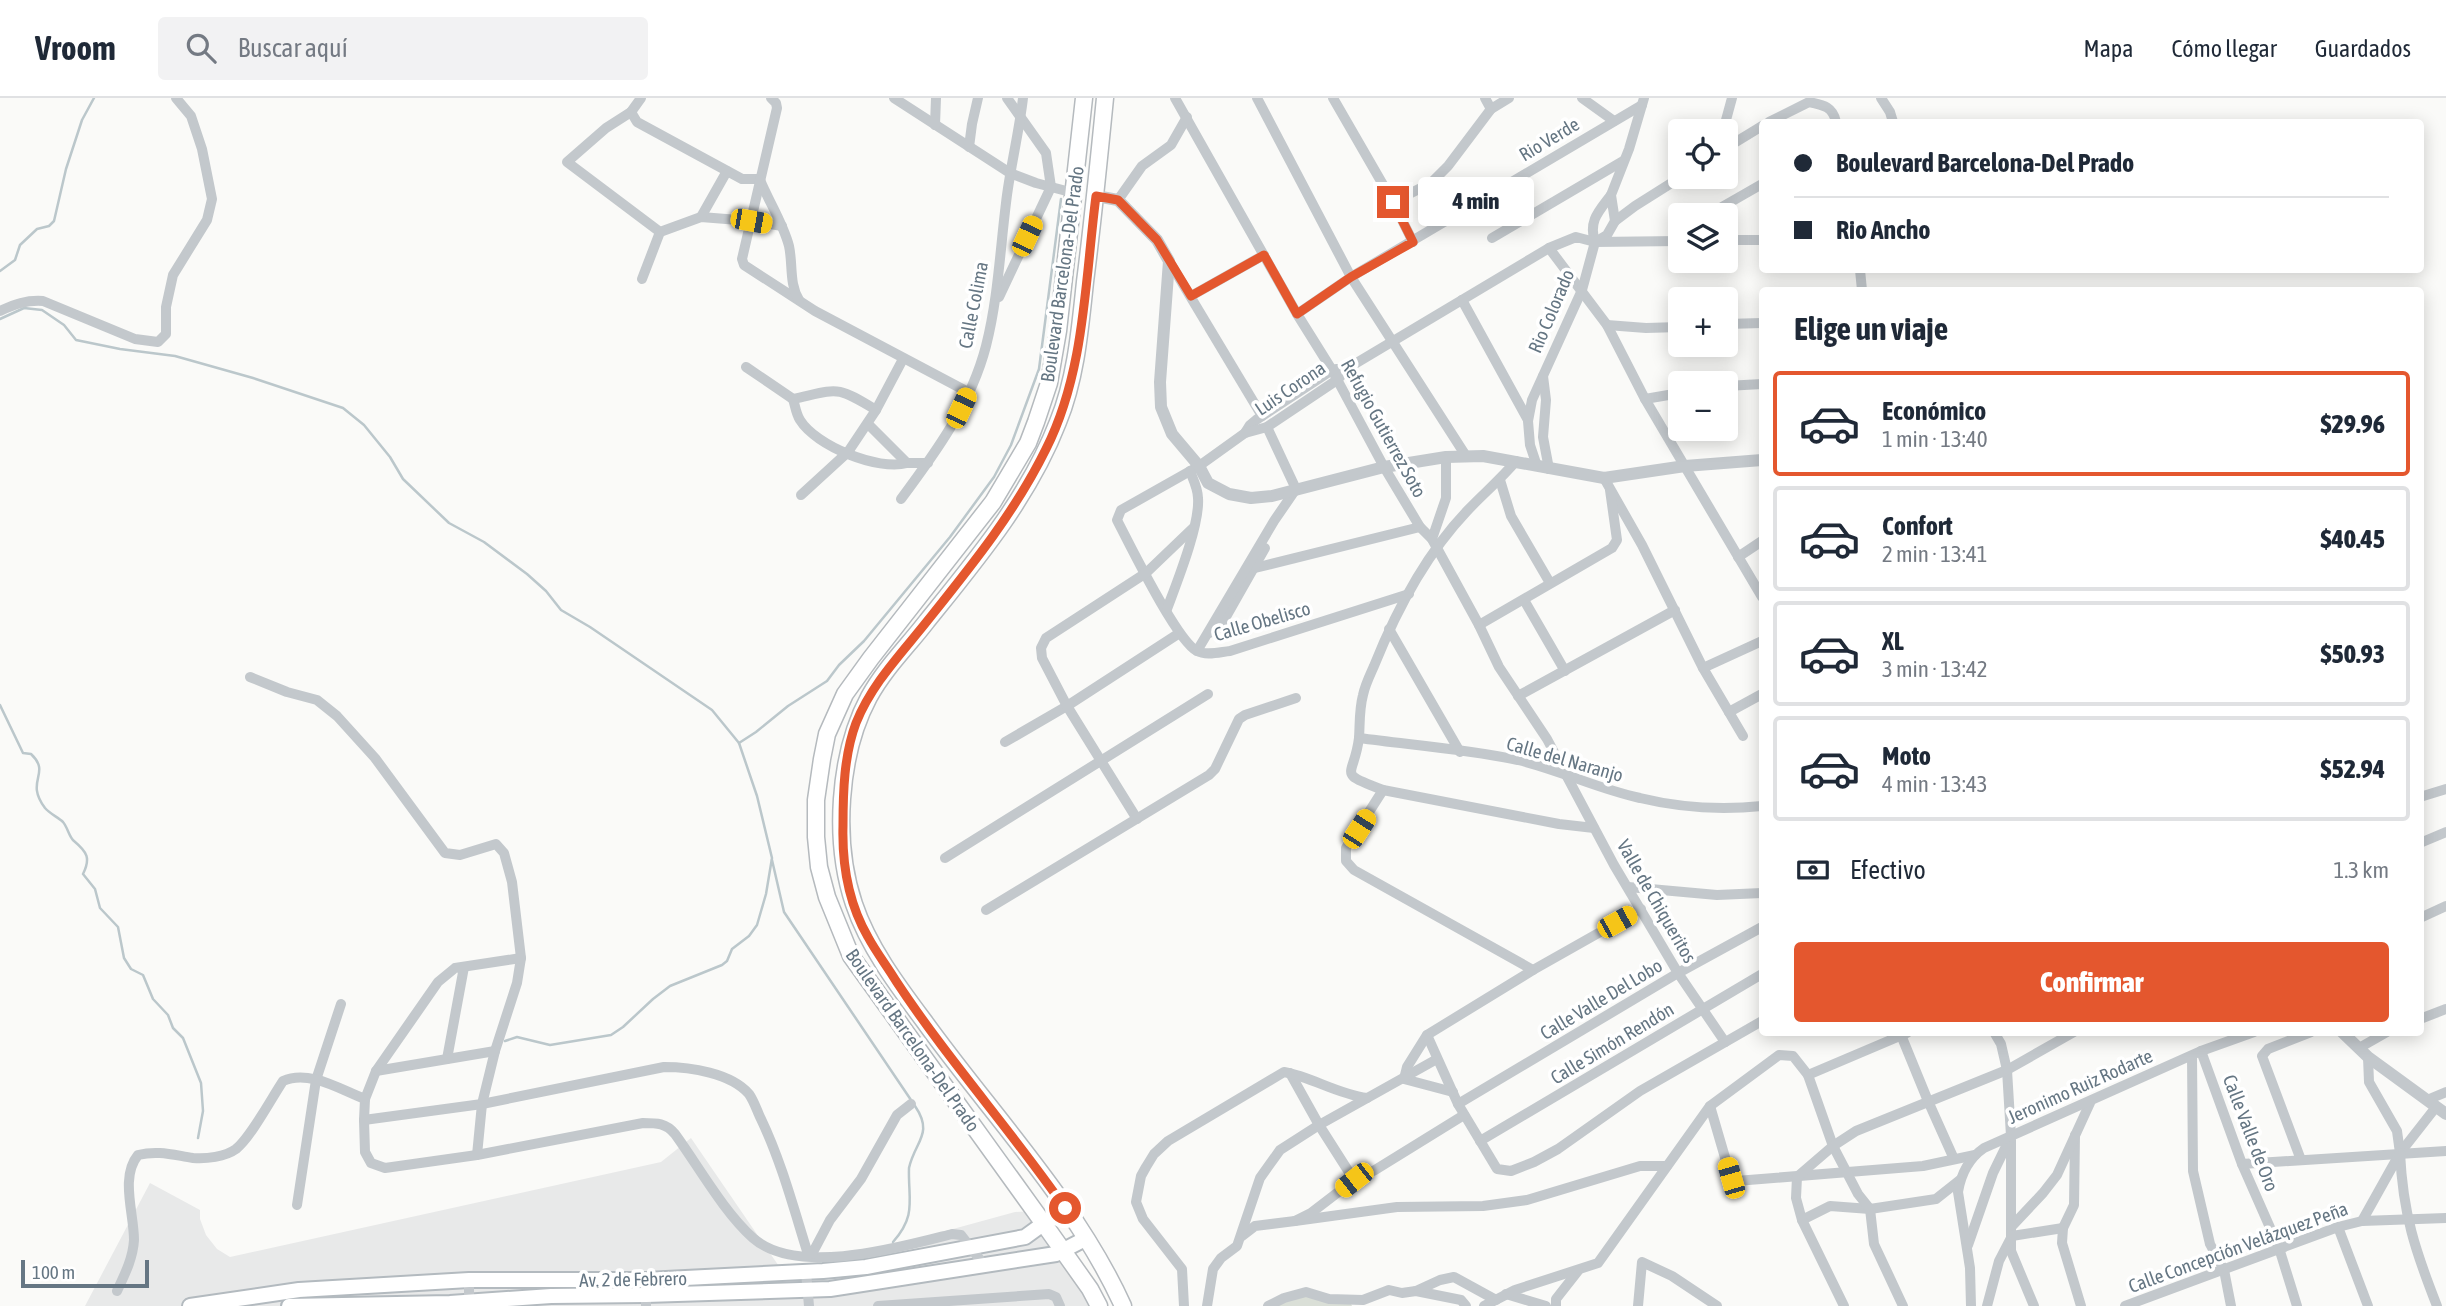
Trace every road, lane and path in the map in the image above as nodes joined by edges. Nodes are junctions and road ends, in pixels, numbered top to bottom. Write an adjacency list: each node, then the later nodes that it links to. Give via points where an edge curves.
1 (176, 98): 68 (street, via 191,116 212,199 207,220 173,275 166,334 158,342 135,339 43,301 29,300)
2 (641, 98): 21 (street)
3 (771, 98): 36 (street, via 778,108)
4 (894, 98): 29 (street)
5 (936, 98): 29 (street)
6 (978, 98): 32 (street)
7 (1007, 98): 23 (street)
8 (1023, 98): 23 (street, Calle Colima)
9 (1084, 98): 40 (main road, Boulevard Barcelona-Del Prado)
10 (1105, 98): 42 (main road, Boulevard Barcelona-Del Prado)
11 (1175, 98): 22 (street, Refugio Gutierrez Soto)
12 (1257, 98): 62 (street)
13 (1333, 98): 44 (street)
14 (1485, 98): 20 (street)
15 (1509, 98): 20 (street)
16 (1582, 98): 28 (street)
17 (1732, 98): 24 (street)
18 (1881, 98): 27 (street)
19 (1643, 101): 28 (street, Rio Verde); 33 (street)
20 (1491, 110): 44 (street, via 1431,183)
21 (631, 112): 34 (street, via 637,122); 50 (street, via 567,162)
22 (1187, 117): 43 (street, via 1171,145 1142,166); 60 (street, Refugio Gutierrez Soto)
23 (1021, 119): 35 (street, Calle Colima); 39 (street, via 1045,153)
24 (1726, 119)
25 (1775, 119): 26 (street, via 1809,102 1827,106)
26 (1836, 119)
27 (1892, 119)
28 (1614, 121): 57 (street, Rio Verde)
29 (935, 125): 32 (street)
30 (1759, 129): 31 (street)
31 (1738, 141)
32 (969, 147): 35 (street)
33 (1624, 161): 41 (street); 51 (street)
34 (727, 171): 36 (street, via 742,179); 46 (street)
35 (1010, 173): 39 (street); 69 (street, Calle Colima)
36 (760, 179): 47 (street); 49 (street)
37 (1668, 185): 48 (street)
38 (1759, 186): 45 (street)
39 (1051, 187): 40 (street); 69 (street)
40 (1074, 193): 90 (main road, Boulevard Barcelona-Del Prado, via 1049,383)
41 (1611, 195): 48 (street); 58 (street, via 1596,214 1591,230)
42 (1096, 196): 43 (street); 91 (main road, Boulevard Barcelona-Del Prado, via 1079,343 1060,419)
43 (1118, 200): 61 (street, via 1157,240)
44 (1393, 202): 57 (street)
45 (1729, 203)
46 (701, 217): 47 (street); 50 (street)
47 (751, 221): 49 (street); 67 (street, via 744,265)
48 (1615, 221): 58 (street, Rio Colorado, via 1607,235)
49 (782, 226): 67 (street, via 793,291)
50 (660, 232): 63 (street)
51 (1492, 238)
52 (1668, 239): 55 (street)
53 (1738, 240): 54 (street)
54 (1759, 240)
55 (1664, 241): 56 (street, Luis Corona); 58 (street, Luis Corona)
56 (1668, 241)
57 (1413, 242): 62 (street, Rio Verde)
58 (1595, 242): 59 (street, Luis Corona, via 1576,237); 64 (street, Rio Colorado)
59 (1549, 248): 64 (street); 66 (street, Luis Corona)
60 (1264, 255): 65 (street); 70 (street, Refugio Gutierrez Soto)
61 (1169, 261): 65 (street); 102 (street, via 1161,407)
62 (1351, 277): 70 (street, Rio Verde); 75 (street)
63 (642, 279)
64 (1583, 290): 73 (street); 79 (street, Rio Colorado)
65 (1191, 296): 87 (street)
66 (1462, 300): 75 (street, Luis Corona); 88 (street)
67 (800, 302): 76 (street)
68 (0, 311)
69 (992, 311): 82 (street, Calle Colima, via 986,347)
70 (1297, 314): 78 (street, Refugio Gutierrez Soto)
71 (1759, 323): 72 (street)
72 (1738, 324)
73 (1607, 325): 74 (street); 85 (street)
74 (1668, 327)
75 (1393, 342): 78 (street, Luis Corona); 93 (street)
76 (903, 359): 82 (street); 86 (street)
77 (746, 367): 84 (street)
78 (1334, 375): 87 (street, Luis Corona); 100 (street, Refugio Gutierrez Soto)
79 (1543, 375): 88 (street, Rio Colorado); 101 (street)
80 (1759, 384): 81 (street)
81 (1738, 385)
82 (968, 393): 98 (street, Calle Colima)
83 (1668, 395): 85 (street)
84 (793, 399): 86 (street, via 833,390 849,393); 92 (street, via 799,419 817,439)
85 (1645, 399): 99 (street)
86 (876, 411): 89 (street)
87 (1265, 421): 102 (street, Luis Corona); 105 (street)
88 (1528, 421): 101 (street, Rio Colorado, via 1530,445)
89 (868, 424): 92 (street); 97 (street)
90 (1028, 443): 91 (main road); 229 (main road, Boulevard Barcelona-Del Prado, via 993,502 845,694 827,734 816,800 816,836 827,898 851,956)
91 (1046, 450): 222 (main road, Boulevard Barcelona-Del Prado, via 1010,514 887,667 870,696 848,754 842,839 846,876 867,937 946,1052)
92 (848, 452): 97 (street, via 885,466); 106 (street)
93 (1466, 456): 94 (street); 96 (street)
94 (1446, 457): 100 (street); 113 (street, via 1446,498)
95 (1759, 460): 99 (street)
96 (1516, 461): 101 (street); 103 (street)
97 (907, 463): 98 (street)
98 (928, 463): 107 (street, Calle Colima)
99 (1685, 466): 104 (street); 114 (street)
100 (1384, 467): 105 (street); 110 (street, Refugio Gutierrez Soto)
101 (1543, 467): 104 (street)
102 (1195, 469): 105 (street, via 1229,494 1251,498); 108 (street, Luis Corona); 111 (street, via 1198,498)
103 (1500, 480): 113 (street); 117 (street, via 1511,516)
104 (1606, 482): 117 (street, via 1617,540 1612,548); 122 (street)
105 (1296, 489): 109 (street)
106 (801, 495)
107 (901, 499)
108 (1118, 515): 116 (street, Calle Obelisco)
109 (1274, 521): 115 (street); 125 (street)
110 (1420, 527): 113 (street, Refugio Gutierrez Soto); 115 (street)
111 (1193, 528): 116 (street); 121 (street)
112 (1759, 543): 114 (street)
113 (1435, 544): 119 (street); 123 (street, Refugio Gutierrez Soto)
114 (1738, 558): 118 (street)
115 (1255, 568): 125 (street, via 1220,627)
116 (1146, 573): 121 (street, Calle Obelisco); 136 (street, via 1046,638 1042,658)
117 (1550, 583): 120 (street)
118 (1759, 592)
119 (1409, 594): 124 (street); 128 (street, Calle Obelisco, via 1230,651)
120 (1524, 600): 123 (street); 130 (street)
121 (1167, 609): 126 (street, Calle Obelisco)
122 (1675, 610): 129 (street); 130 (street)
123 (1479, 625): 133 (street, Refugio Gutierrez Soto)
124 (1389, 629): 139 (street, via 1363,693); 141 (street)
125 (1208, 633): 128 (street)
126 (1178, 634): 128 (street, Calle Obelisco); 136 (street)
127 (1759, 642): 129 (street)
128 (1197, 651)
129 (1703, 668): 137 (street)
130 (1565, 671): 133 (street)
131 (250, 677): 160 (street, via 317,700 337,716 375,758 445,853 460,855 496,844 504,853 512,882)
132 (1208, 694): 142 (street)
133 (1518, 696): 143 (street, Refugio Gutierrez Soto)
134 (1759, 696): 137 (street)
135 (1296, 698): 148 (street, via 1239,719 1209,775)
136 (1067, 706): 140 (street); 142 (street)
137 (1729, 712): 138 (street)
138 (1743, 736)
139 (1359, 738): 141 (street, Calle del Naranjo); 145 (street, via 1351,775)
140 (1005, 742)
141 (1460, 752): 143 (street, Calle del Naranjo)
142 (1101, 761): 148 (street); 152 (street)
143 (1566, 773): 147 (street, Calle del Naranjo, via 1673,805); 149 (street, Valle de Chiqueritos)
144 (2446, 789): 146 (street)
145 (1383, 790): 149 (street); 162 (street, via 1346,848 1346,861 1354,870)
146 (2424, 796)
147 (1759, 806)
148 (1137, 819): 157 (street)
149 (1594, 828): 153 (street, Valle de Chiqueritos)
150 (2446, 832): 151 (street)
151 (2424, 841)
152 (946, 858)
153 (1628, 887): 154 (street, via 1717,895); 156 (street, Valle de Chiqueritos)
154 (1759, 893)
155 (2446, 906): 158 (street)
156 (1641, 909): 162 (street); 163 (street, Valle de Chiqueritos)
157 (986, 910)
158 (2424, 916)
159 (1759, 929): 163 (street, Calle Valle Del Lobo)
160 (521, 958): 161 (street); 180 (street)
161 (464, 967): 183 (street); 186 (street, via 455,968 438,982)
162 (1533, 970): 170 (street)
163 (1678, 973): 167 (street, Valle de Chiqueritos); 199 (street, Calle Valle Del Lobo)
164 (1759, 976): 167 (street, Calle Simón Rendón)
165 (341, 1004): 190 (street)
166 (2446, 1009): 168 (street)
167 (1702, 1010): 179 (street, Valle de Chiqueritos); 207 (street, Calle Simón Rendón)
168 (2424, 1017)
169 (1759, 1023): 179 (street)
170 (1427, 1035): 184 (street); 189 (street)
171 (1899, 1036): 188 (street)
172 (1905, 1036): 195 (street)
173 (1996, 1036): 185 (street)
174 (2067, 1036): 185 (street)
175 (2244, 1036): 182 (street, Jeronimo Ruiz Rodarte)
176 (2301, 1036): 214 (street, via 2262,1056)
177 (2346, 1036): 181 (street)
178 (2383, 1036): 181 (street)
179 (1725, 1042): 207 (street, via 1640,1091 1534,1162 1497,1169)
180 (495, 1051): 183 (street); 197 (street)
181 (2363, 1052): 201 (street); 210 (street, via 2370,1082 2397,1131)
182 (2196, 1054): 196 (street, Jeronimo Ruiz Rodarte); 215 (street, Calle Valle de Oro); 241 (street, via 2193,1171 2210,1244)
183 (447, 1059): 186 (street)
184 (1437, 1059): 189 (street); 191 (street)
185 (2007, 1070): 195 (street); 206 (street)
186 (376, 1071): 194 (street)
187 (1290, 1073): 193 (street); 204 (street); 264 (street, via 1278,1075 1168,1141 1141,1176 1136,1202 1143,1219 1182,1269)
188 (1808, 1075): 200 (street, via 1793,1056 1779,1055); 208 (street)
189 (1404, 1079): 191 (street); 193 (street)
190 (316, 1080): 194 (street); 221 (street); 247 (street, via 299,1076 283,1081 244,1140 225,1154 193,1158 163,1152 138,1155 129,1176 134,1242)
191 (1453, 1093): 199 (street)
192 (2446, 1093): 201 (street)
193 (1367, 1098): 204 (street)
194 (365, 1099): 203 (street)
195 (1928, 1101): 208 (street, via 1856,1131); 213 (street)
196 (2090, 1103): 205 (street); 206 (street, Jeronimo Ruiz Rodarte)
197 (482, 1104): 198 (street, via 664,1067 731,1080 749,1095 767,1132 809,1254 861,1180 897,1115); 203 (street); 211 (street)
198 (911, 1104)
199 (1458, 1104): 202 (street)
200 (1710, 1106): 216 (street); 218 (street, via 1731,1178)
201 (2436, 1107): 210 (street)
202 (1465, 1115): 207 (street); 219 (street)
203 (364, 1120): 211 (street, via 365,1152 377,1167)
204 (1319, 1125): 219 (street); 233 (street, via 1280,1150 1260,1178)
205 (2076, 1135): 231 (street, via 2074,1205); 232 (street, via 2057,1175)
206 (2011, 1136): 212 (street, Jeronimo Ruiz Rodarte); 232 (street); 237 (street)
207 (1480, 1141)
208 (1833, 1146): 217 (street); 218 (street)
209 (2446, 1151): 210 (street)
210 (2400, 1153): 214 (street); 224 (street); 228 (street)
211 (477, 1155): 235 (street, via 643,1123 659,1124 669,1127 754,1239 774,1250 806,1258 843,1256 951,1234 961,1235)
212 (1975, 1155): 213 (street); 220 (street, Jeronimo Ruiz Rodarte)
213 (1954, 1158): 217 (street, via 1923,1166)
214 (2301, 1160): 215 (street)
215 (2242, 1164): 236 (street, Calle Valle de Oro)
216 (1667, 1166): 227 (street, via 1640,1166 1527,1200 1483,1206 1397,1207); 240 (street, via 1598,1263)
217 (1846, 1172): 218 (street); 223 (street)
218 (1797, 1177): 225 (street)
219 (1354, 1180): 227 (street)
220 (1960, 1180): 223 (street, via 1936,1199); 237 (street, via 1960,1215)
221 (297, 1205)
222 (1065, 1208): 229 (main road, Av. 2 de Febrero); 234 (main road, Boulevard Barcelona-Del Prado)
223 (1870, 1209): 225 (street, via 1830,1206); 274 (street, via 1874,1244)
224 (2407, 1219): 226 (street, Calle Concepción Velázquez Peña); 228 (street, Calle Concepción Velázquez Peña); 283 (street)
225 (1802, 1220): 273 (street)
226 (2445, 1220)
227 (1295, 1221): 233 (street, via 1255,1226)
228 (2362, 1221): 230 (street, Calle Concepción Velázquez Peña)
229 (1044, 1224): 235 (main road, Av. 2 de Febrero, via 1025,1237); 238 (main road, Boulevard Barcelona-Del Prado)
230 (2338, 1227): 236 (street, Calle Concepción Velázquez Peña); 282 (street)
231 (2063, 1228): 232 (street); 278 (street, via 2062,1243)
232 (2012, 1231): 276 (street); 277 (street, via 2011,1251)
233 (1241, 1236): 265 (street, via 1237,1247 1213,1269)
234 (1086, 1239): 238 (main road, Av. 2 de Febrero); 263 (main road, Boulevard Barcelona-Del Prado)
235 (972, 1247): 239 (street); 242 (main road, Av. 2 de Febrero)
236 (2279, 1248): 241 (street, Calle Concepción Velázquez Peña); 281 (street, Calle Valle de Oro)
237 (1967, 1249): 275 (street)
238 (1063, 1252): 239 (main road, Av. 2 de Febrero); 262 (main road, Boulevard Barcelona-Del Prado)
239 (984, 1265): 246 (main road, Av. 2 de Febrero)
240 (1580, 1268): 249 (street); 270 (street, via 1561,1291)
241 (2224, 1270): 254 (street, Calle Concepción Velázquez Peña); 280 (street)
242 (806, 1272): 244 (main road, Av. 2 de Febrero); 246 (street)
243 (469, 1280): 244 (main road, Av. 2 de Febrero); 245 (main road, Av. 2 de Febrero); 253 (street)
244 (646, 1280): 252 (street)
245 (448, 1283): 251 (main road, Av. 2 de Febrero, via 299,1290); 255 (street)
246 (808, 1290): 252 (main road, Av. 2 de Febrero); 259 (street)
247 (117, 1291)
248 (1416, 1291): 250 (street, via 1389,1290 1363,1300 1329,1299 1306,1292); 256 (street, via 1454,1277); 268 (street, via 1461,1300)
249 (1506, 1294): 256 (street); 269 (street)
250 (1284, 1298): 266 (street); 267 (street)
251 (254, 1301): 257 (main road, Av. 2 de Febrero)
252 (646, 1301): 253 (main road, Av. 2 de Febrero, via 551,1296)
253 (469, 1303): 255 (main road, Av. 2 de Febrero)
254 (2146, 1303): 279 (street, Calle Concepción Velázquez Peña)
255 (450, 1304): 258 (main road, Av. 2 de Febrero)
256 (1489, 1304)
257 (190, 1306)
258 (289, 1306)
259 (809, 1306)
260 (878, 1306): 261 (street, via 1049,1294)
261 (1060, 1306)
262 (1099, 1306)
263 (1123, 1306)
264 (1184, 1306)
265 (1207, 1306)
266 (1268, 1306)
267 (1276, 1306)
268 (1466, 1306)
269 (1546, 1306)
270 (1556, 1306)
271 (1637, 1306): 272 (street, via 1642,1262)
272 (1717, 1306)
273 (1844, 1306)
274 (1903, 1306)
275 (1971, 1306)
276 (1987, 1306)
277 (2034, 1306)
278 (2081, 1306)
279 (2125, 1306)
280 (2231, 1306)
281 (2297, 1306)
282 (2368, 1306)
283 (2437, 1306)

